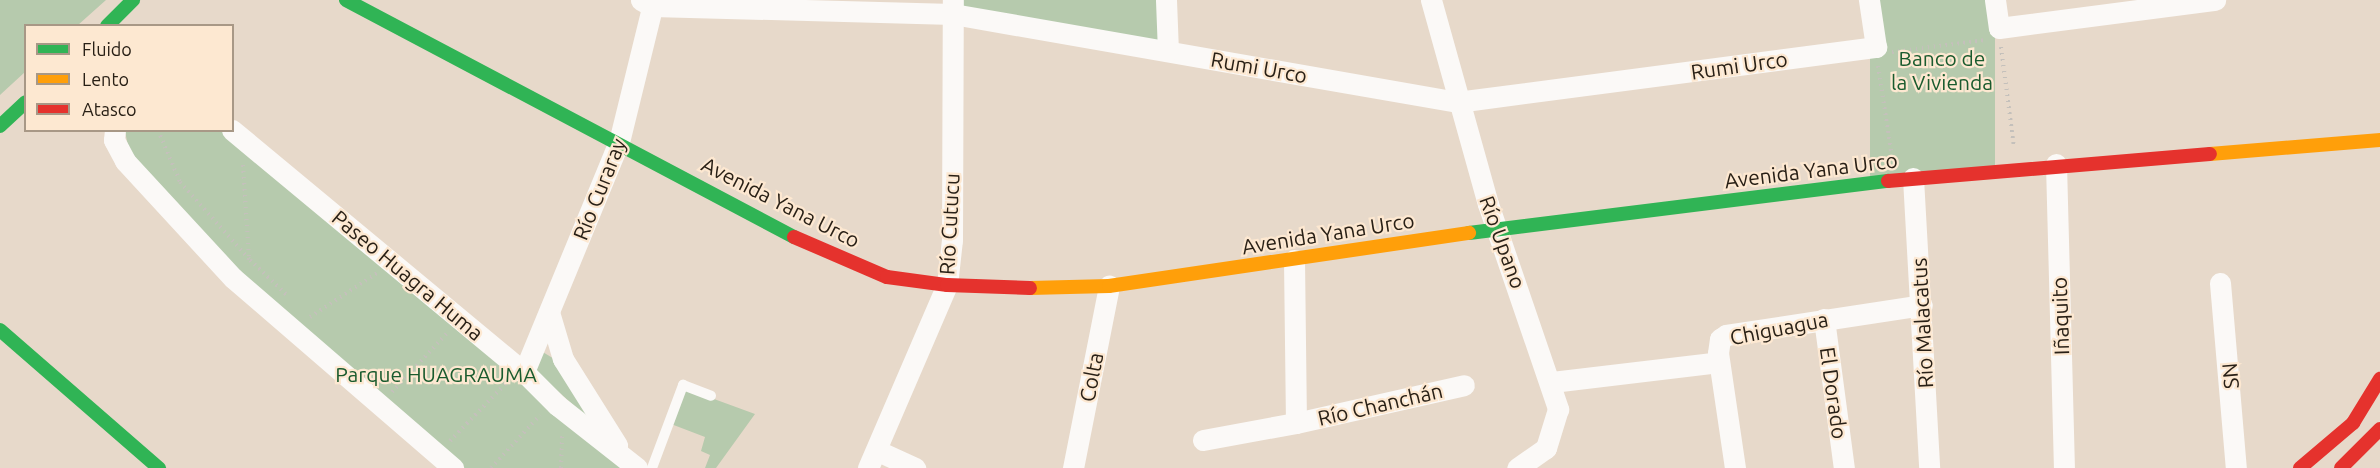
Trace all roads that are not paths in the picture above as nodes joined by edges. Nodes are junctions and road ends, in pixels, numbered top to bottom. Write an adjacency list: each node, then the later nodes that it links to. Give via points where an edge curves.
1 (133, 0): 10 (street)
2 (346, 0): 18 (street, Avenida Yana Urco)
3 (1166, 0): 11 (street)
4 (1431, 0): 12 (street, Río Upano)
5 (1869, 0): 12 (street, Rumi Urco, via 1876,51)
6 (1995, 0): 7 (street, via 1999,33)
7 (2215, 0)
8 (649, 2): 9 (street, Rumi Urco); 18 (street, Río Curaray)
9 (953, 7): 11 (street, Rumi Urco); 24 (street, Río Cutucu, via 952,240)
10 (112, 24)
11 (1168, 51): 12 (street, Rumi Urco)
12 (1457, 102): 21 (street, Río Upano)
13 (24, 104): 14 (street)
14 (0, 126)
15 (115, 132): 39 (street, via 114,140 125,161 233,278 390,400)
16 (234, 132): 31 (street, Paseo Huagra Huma, via 460,318)
17 (2380, 140): 19 (street, Avenida Yana Urco)
18 (619, 142): 24 (street, Avenida Yana Urco, via 806,243 888,277); 27 (street, Río Curaray)
19 (2056, 164): 20 (street, Avenida Yana Urco); 50 (street, Iñaquito)
20 (1904, 179): 21 (street, Avenida Yana Urco); 26 (street, Río Malacatus)
21 (1497, 229): 22 (street, Avenida Yana Urco); 33 (street, Río Upano)
22 (1294, 260): 25 (street, Avenida Yana Urco); 36 (street, Río Chanchán)
23 (2220, 283): 51 (street, SN)
24 (947, 285): 25 (street, Avenida Yana Urco); 40 (street, Río Cutucu)
25 (1109, 286): 45 (street, Colta)
26 (1922, 306): 28 (street, Chiguagua); 49 (street, Río Malacatus)
27 (549, 312): 31 (street, Río Curaray); 41 (street, via 563,359)
28 (1824, 319): 30 (street, Chiguagua, via 1726,335 1718,346); 48 (street, El Dorado)
29 (0, 330): 42 (street)
30 (1719, 362): 33 (street, Chiguagua); 47 (street)
31 (517, 375): 41 (street, Paseo Huagra Huma)
32 (2380, 379): 52 (street, via 2353,423)
33 (1552, 382): 46 (street, Río Upano, via 1558,409 1554,429 1546,448)
34 (1464, 385): 36 (street, Río Chanchán)
35 (711, 396): 43 (lane, via 683,385)
36 (1296, 423): 38 (street, Río Chanchán)
37 (2380, 429): 53 (street)
38 (1203, 440)
39 (454, 459)
40 (873, 460): 44 (street)
41 (631, 463)
42 (159, 468)
43 (652, 468)
44 (915, 468)
45 (1073, 468)
46 (1517, 468)
47 (1735, 468)
48 (1844, 468)
49 (1929, 468)
50 (2064, 468)
51 (2236, 468)
52 (2300, 468)
53 (2341, 468)

